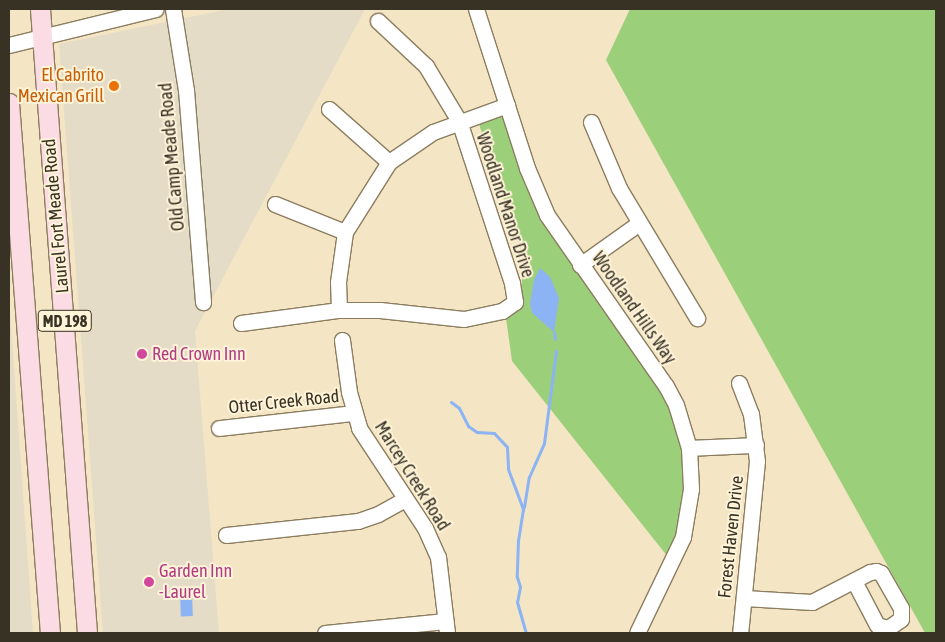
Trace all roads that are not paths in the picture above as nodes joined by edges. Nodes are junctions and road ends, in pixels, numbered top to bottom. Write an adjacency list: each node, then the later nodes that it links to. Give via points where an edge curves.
1 (40, 9): 6 (main road, Laurel Fort Meade Road / MD 198)
2 (156, 9): 6 (street)
3 (174, 9): 18 (street, Old Camp Meade Road, via 186,90)
4 (476, 9): 9 (street, Woodland Hills Way)
5 (378, 21): 11 (street, Woodland Manor Drive, via 426,66)
6 (42, 36): 7 (street); 34 (main road, Laurel Fort Meade Road / MD 198)
7 (9, 45)
8 (9, 103): 33 (main road, MD 198)
9 (507, 105): 11 (street); 17 (street, Woodland Hills Way, via 537,193)
10 (329, 109): 13 (street)
11 (459, 121): 13 (street, via 427,136); 19 (street, Woodland Manor Drive, via 512,283 515,302 502,312 464,319 380,310)
12 (591, 122): 15 (street, via 619,188)
13 (389, 162): 16 (street)
14 (275, 204): 16 (street)
15 (639, 223): 17 (street); 20 (street)
16 (345, 232): 19 (street, via 338,282)
17 (580, 265): 27 (street, Woodland Hills Way, via 666,386)
18 (203, 302)
19 (339, 310): 21 (street, Woodland Manor Drive)
20 (697, 318)
21 (241, 323)
22 (342, 340): 24 (street, Marcey Creek Road)
23 (739, 383): 26 (street, Forest Haven Drive, via 752,414)
24 (353, 413): 25 (street, Otter Creek Road); 28 (street, Marcey Creek Road)
25 (220, 428)
26 (756, 445): 27 (street); 31 (street, Forest Haven Drive, via 756,481)
27 (690, 448): 36 (street, Woodland Hills Way, via 691,489 683,537)
28 (405, 499): 29 (street, via 358,521); 32 (street, Marcey Creek Road, via 425,528 438,557)
29 (226, 535)
30 (854, 581): 31 (street, via 812,602)
31 (744, 598): 37 (street, Forest Haven Drive)
32 (446, 627): 35 (street)
33 (50, 633)
34 (87, 633)
35 (325, 633)
36 (637, 633)
37 (740, 633)

